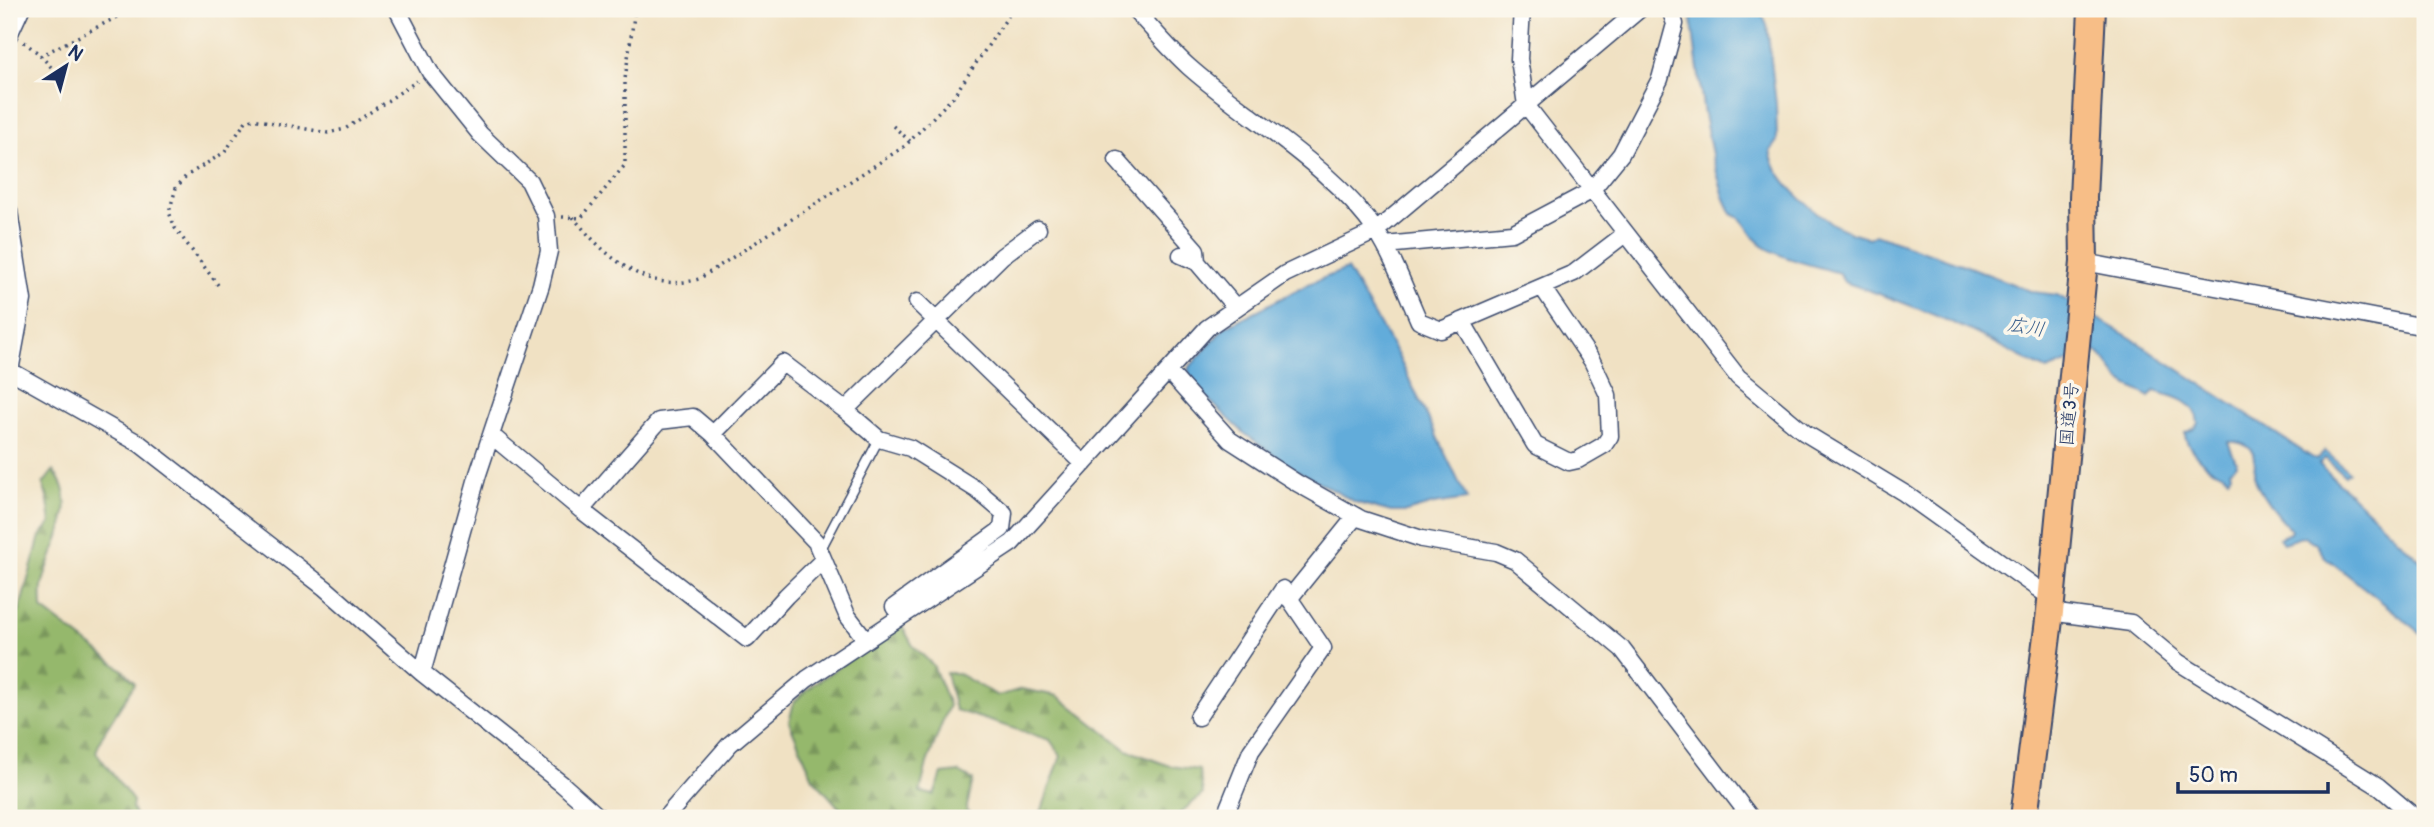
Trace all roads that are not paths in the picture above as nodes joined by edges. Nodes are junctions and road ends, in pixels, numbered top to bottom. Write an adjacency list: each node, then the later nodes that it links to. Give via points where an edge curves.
1 (21, 9): 8 (street)
2 (397, 9): 29 (street, via 430,72 480,134 529,181 546,216 550,251)
3 (1134, 9): 15 (street, via 1189,66 1337,186)
4 (1522, 9): 9 (street, via 1520,60)
5 (1640, 9): 9 (street)
6 (1670, 9): 11 (street, via 1675,24 1660,79 1621,154)
7 (2092, 9): 18 (highway, 国道3号)
8 (9, 34)
9 (1526, 105): 11 (street); 15 (street)
10 (1116, 160): 17 (street, via 1196,250)
11 (1591, 191): 14 (street); 15 (street, via 1512,233)
12 (9, 211): 25 (street, via 23,300)
13 (1038, 229): 23 (street, via 1002,256)
14 (1625, 234): 19 (street, via 1574,273); 36 (street, via 1738,377 1805,433 1904,493)
15 (1381, 238): 21 (street, via 1285,274); 22 (street, via 1419,321 1441,330)
16 (1181, 255): 17 (street)
17 (1197, 262): 21 (street)
18 (2084, 262): 24 (street); 36 (highway, 国道3号)
19 (1542, 287): 22 (street); 22 (street, via 1592,361 1608,395 1610,436 1604,445 1578,460 1569,462 1535,444)
20 (917, 302): 23 (street)
21 (1236, 308): 26 (street, via 1207,328)
22 (1462, 321)
23 (937, 322): 27 (street); 31 (street)
24 (2425, 327)
25 (9, 371): 39 (street, via 140,444 324,588)
26 (1168, 371): 31 (street); 33 (street, via 1230,440)
27 (845, 410): 28 (street, via 783,363); 30 (street)
28 (713, 434): 32 (street, via 694,417 659,422); 34 (street, via 816,542)
29 (491, 435): 32 (street); 39 (street)
30 (879, 439): 34 (lane); 37 (street, via 910,448 977,490 1004,513 1002,529 894,607)
31 (1084, 464): 37 (street, via 1012,543)
32 (581, 510): 34 (street, via 747,639)
33 (1356, 516): 35 (street); 45 (street, via 1422,539 1496,552 1515,560 1622,649)
34 (822, 556): 38 (street, via 847,615)
35 (1289, 599): 40 (street, via 1283,589); 44 (street, via 1323,648 1251,751)
36 (2050, 605): 41 (highway, 国道3号); 46 (street, via 2131,622 2178,662 2378,786)
37 (901, 616): 38 (street)
38 (866, 640): 43 (street, via 807,679 730,744)
39 (422, 673): 42 (street)
40 (1198, 717)
41 (2028, 815)
42 (600, 818)
43 (665, 818)
44 (1224, 818)
45 (1751, 818)
46 (2416, 818)

